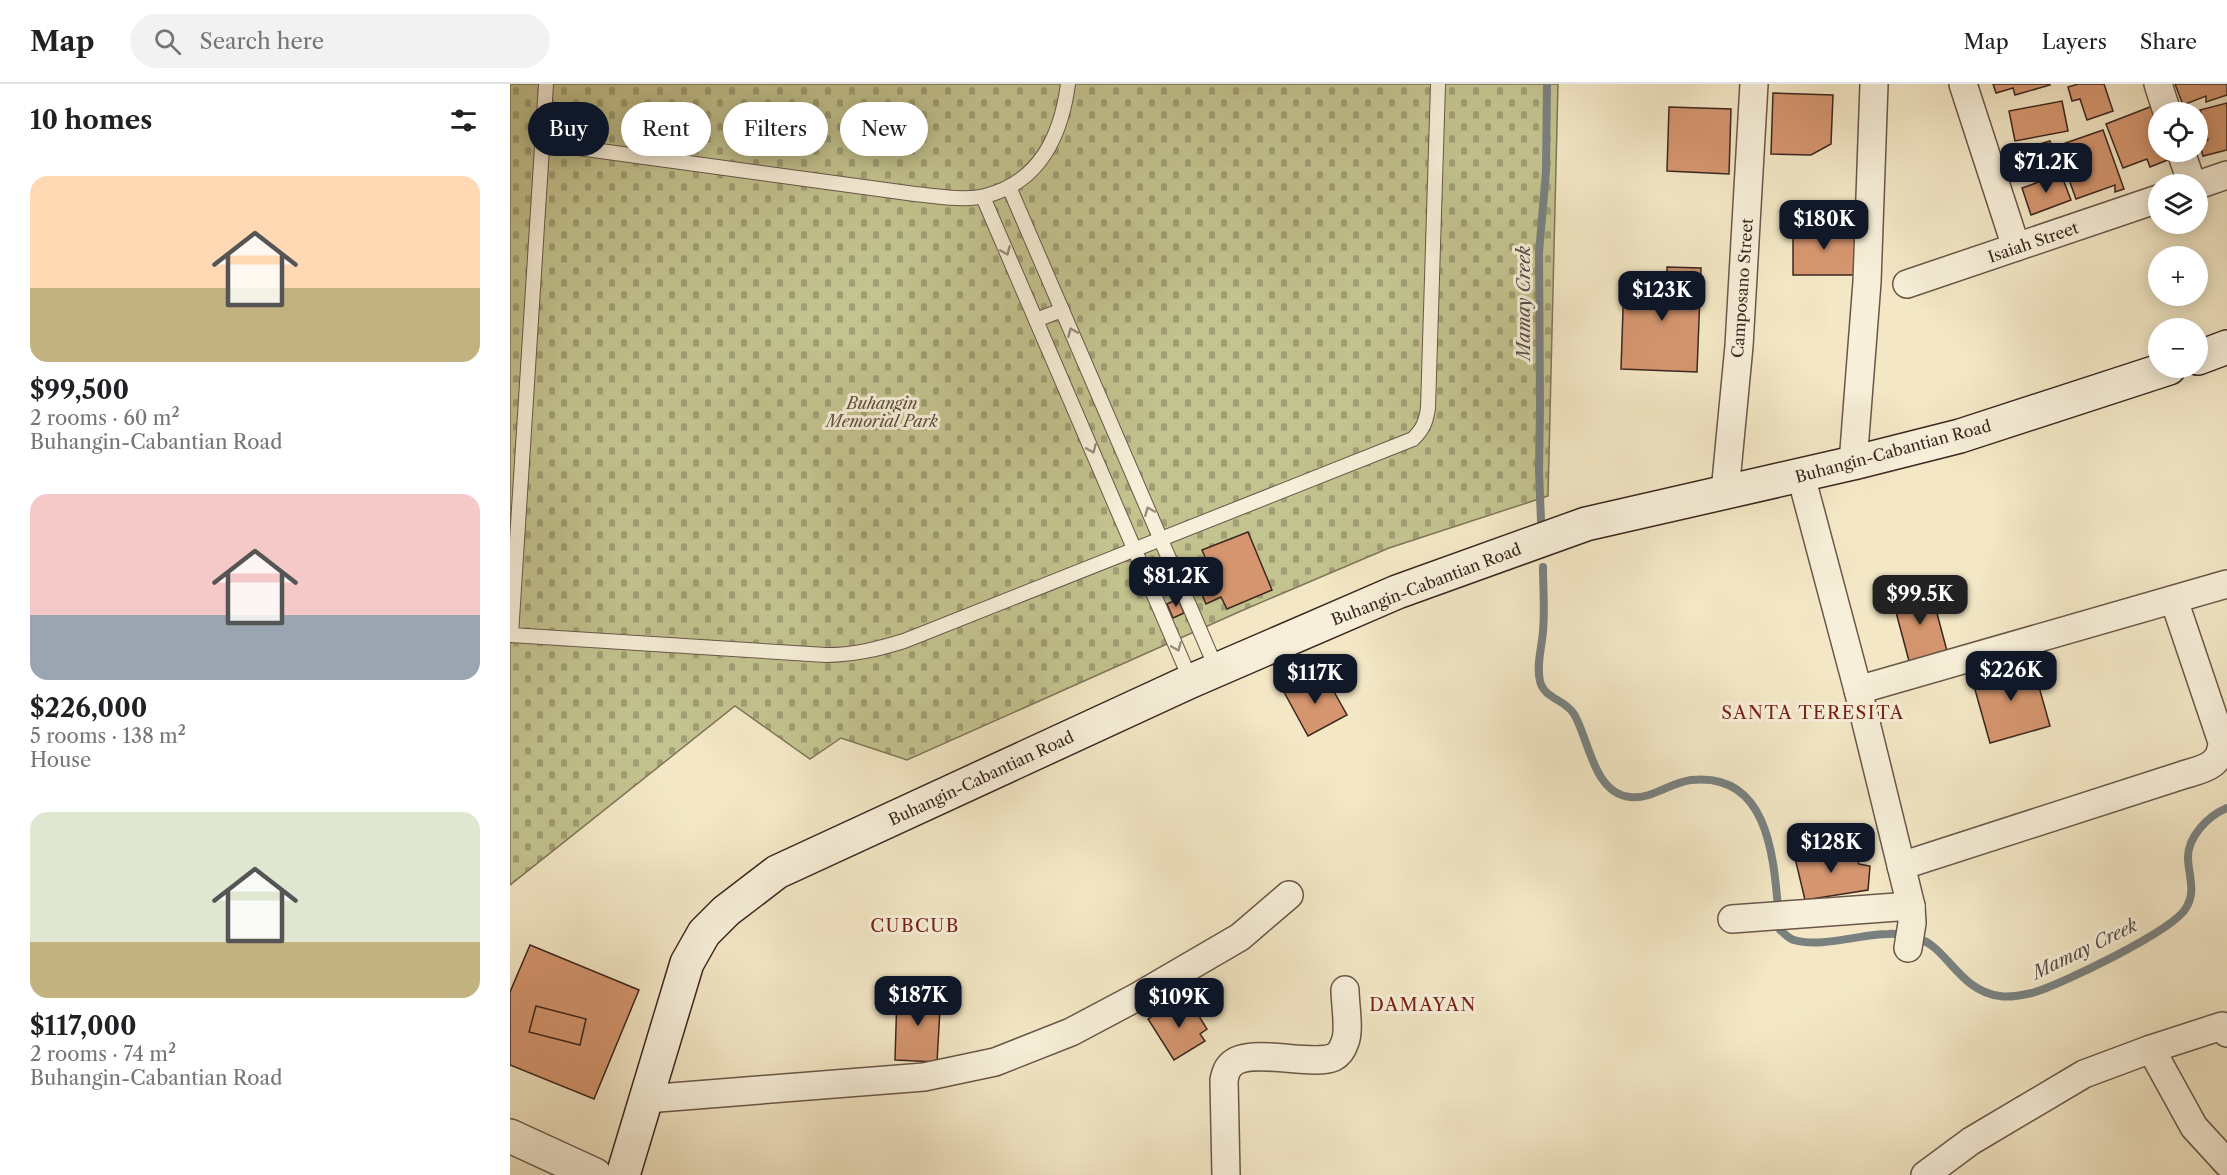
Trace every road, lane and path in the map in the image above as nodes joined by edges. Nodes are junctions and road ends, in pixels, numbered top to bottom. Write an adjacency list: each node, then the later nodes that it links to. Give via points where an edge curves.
1 (546, 84): 8 (lane)
2 (1068, 84): 14 (lane, via 1058,128 1045,155 1030,174)
3 (1438, 84): 29 (lane, via 1428,408 1421,431 1399,445)
4 (1754, 84): 28 (street, Camposano Street, via 1739,346)
5 (1874, 84): 26 (street, via 1867,282)
6 (1963, 84): 17 (street)
7 (2158, 84): 9 (street)
8 (545, 102)
9 (2164, 102)
10 (609, 152): 15 (lane, via 915,194)
11 (541, 156): 30 (lane, via 511,635 848,655 904,641)
12 (2227, 175): 13 (street)
13 (2208, 182)
14 (1009, 187): 15 (lane); 19 (lane)
15 (983, 197): 20 (lane, one-way to 20)
16 (2148, 202): 17 (street, Isaiah Street)
17 (2016, 247): 18 (street, Isaiah Street)
18 (1907, 284)
19 (1062, 310): 20 (lane); 24 (lane, one-way to 19)
20 (1036, 320): 25 (lane)
21 (2227, 347): 22 (main road)
22 (2208, 354)
23 (2148, 375): 26 (main road, Buhangin-Cabantian Road, via 1960,436)
24 (1107, 416): 25 (lane); 29 (lane, one-way to 24)
25 (1082, 426): 30 (lane, one-way to 30)
26 (1853, 464): 27 (main road, Buhangin-Cabantian Road)
27 (1801, 476): 28 (main road, Buhangin-Cabantian Road); 34 (street)
28 (1725, 492): 33 (main road, Buhangin-Cabantian Road, via 1575,528 1396,592)
29 (1160, 538): 30 (lane); 33 (lane)
30 (1134, 549): 33 (lane, one-way to 33)
31 (2227, 584): 32 (street)
32 (2174, 600): 34 (street); 35 (street, via 2222,742 2217,761)
33 (1204, 675): 41 (main road, Buhangin-Cabantian Road, via 777,872 704,933 687,963)
34 (1858, 690): 35 (street)
35 (1901, 866): 37 (street, via 1910,926 1793,915)
36 (1289, 895): 41 (street, via 1240,937 1137,998 1071,1032 995,1062 924,1077)
37 (1732, 919)
38 (1345, 990): 46 (street, via 1347,1039 1334,1057 1261,1057 1239,1059 1229,1066 1224,1080)
39 (2227, 1033): 40 (street, via 2222,1026)
40 (2151, 1049): 43 (street, via 2194,1127); 47 (street, via 2084,1074 1971,1141)
41 (646, 1099): 45 (main road, Buhangin-Cabantian Road)
42 (510, 1136): 44 (main road)
43 (2227, 1163)
44 (594, 1175)
45 (623, 1175)
46 (1226, 1175)
47 (1925, 1175)

